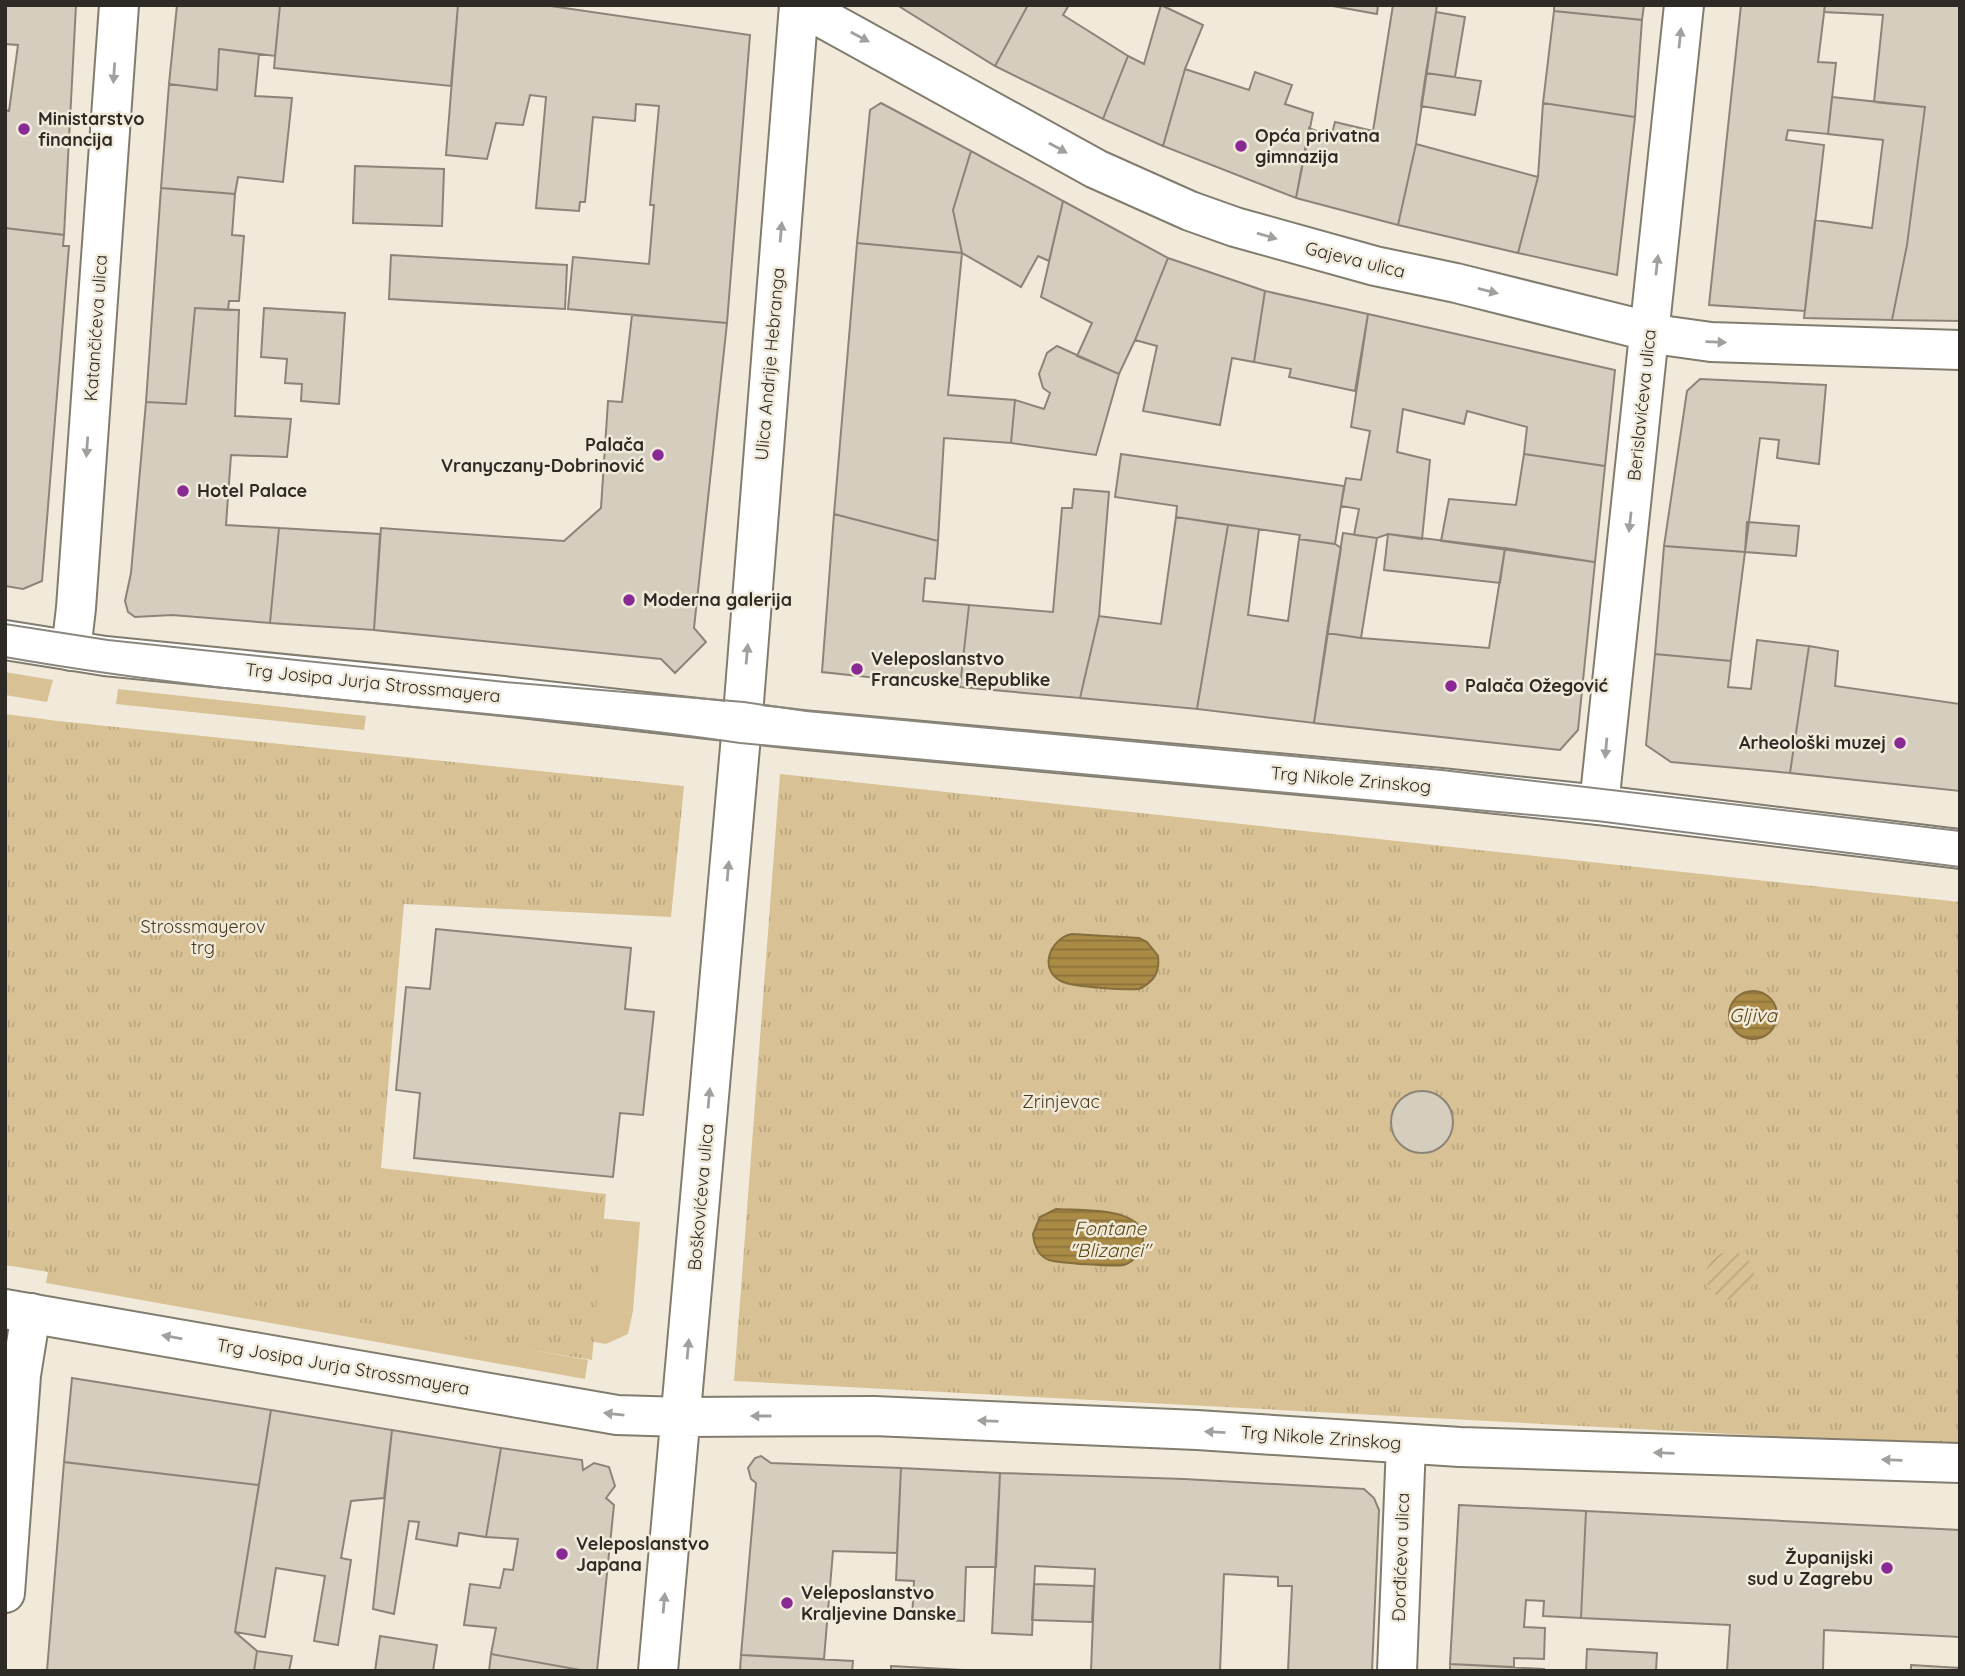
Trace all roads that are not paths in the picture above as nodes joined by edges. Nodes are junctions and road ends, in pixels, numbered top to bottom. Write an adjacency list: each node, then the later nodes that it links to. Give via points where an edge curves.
1 (119, 5): 7 (street, Katančićeva ulica, one-way to 7)
2 (799, 5): 4 (street, Gajeva ulica, one-way to 4, via 1096,169 1189,211 1375,266); 8 (street, Ulica Andrije Hebranga, one-way to 2)
3 (1684, 5): 4 (street, Berislavićeva ulica, one-way to 3)
4 (1649, 332): 5 (street, Gajeva ulica, one-way to 5, via 1699,341); 9 (street, Berislavićeva ulica, one-way to 9)
5 (1960, 349)
6 (5, 640): 7 (street, Trg Josipa Jurja Strossmayera)
7 (71, 651): 8 (street, Trg Josipa Jurja Strossmayera)
8 (741, 722): 9 (street, Trg Nikole Zrinskog); 12 (street, Boškovićeva ulica, one-way to 8)
9 (1599, 805): 10 (street, Trg Nikole Zrinskog)
10 (1960, 849)
11 (18, 1311): 12 (street, Trg Josipa Jurja Strossmayera, one-way to 11, via 602,1413); 15 (street, via 21,1374)
12 (682, 1417): 13 (street, Trg Nikole Zrinskog, one-way to 12, via 874,1416); 16 (street, Boškovićeva ulica, one-way to 12)
13 (1406, 1444): 14 (street, Trg Nikole Zrinskog, one-way to 13); 17 (street, Đorđićeva ulica)
14 (1960, 1463)
15 (5, 1593)
16 (658, 1671)
17 (1397, 1671)

